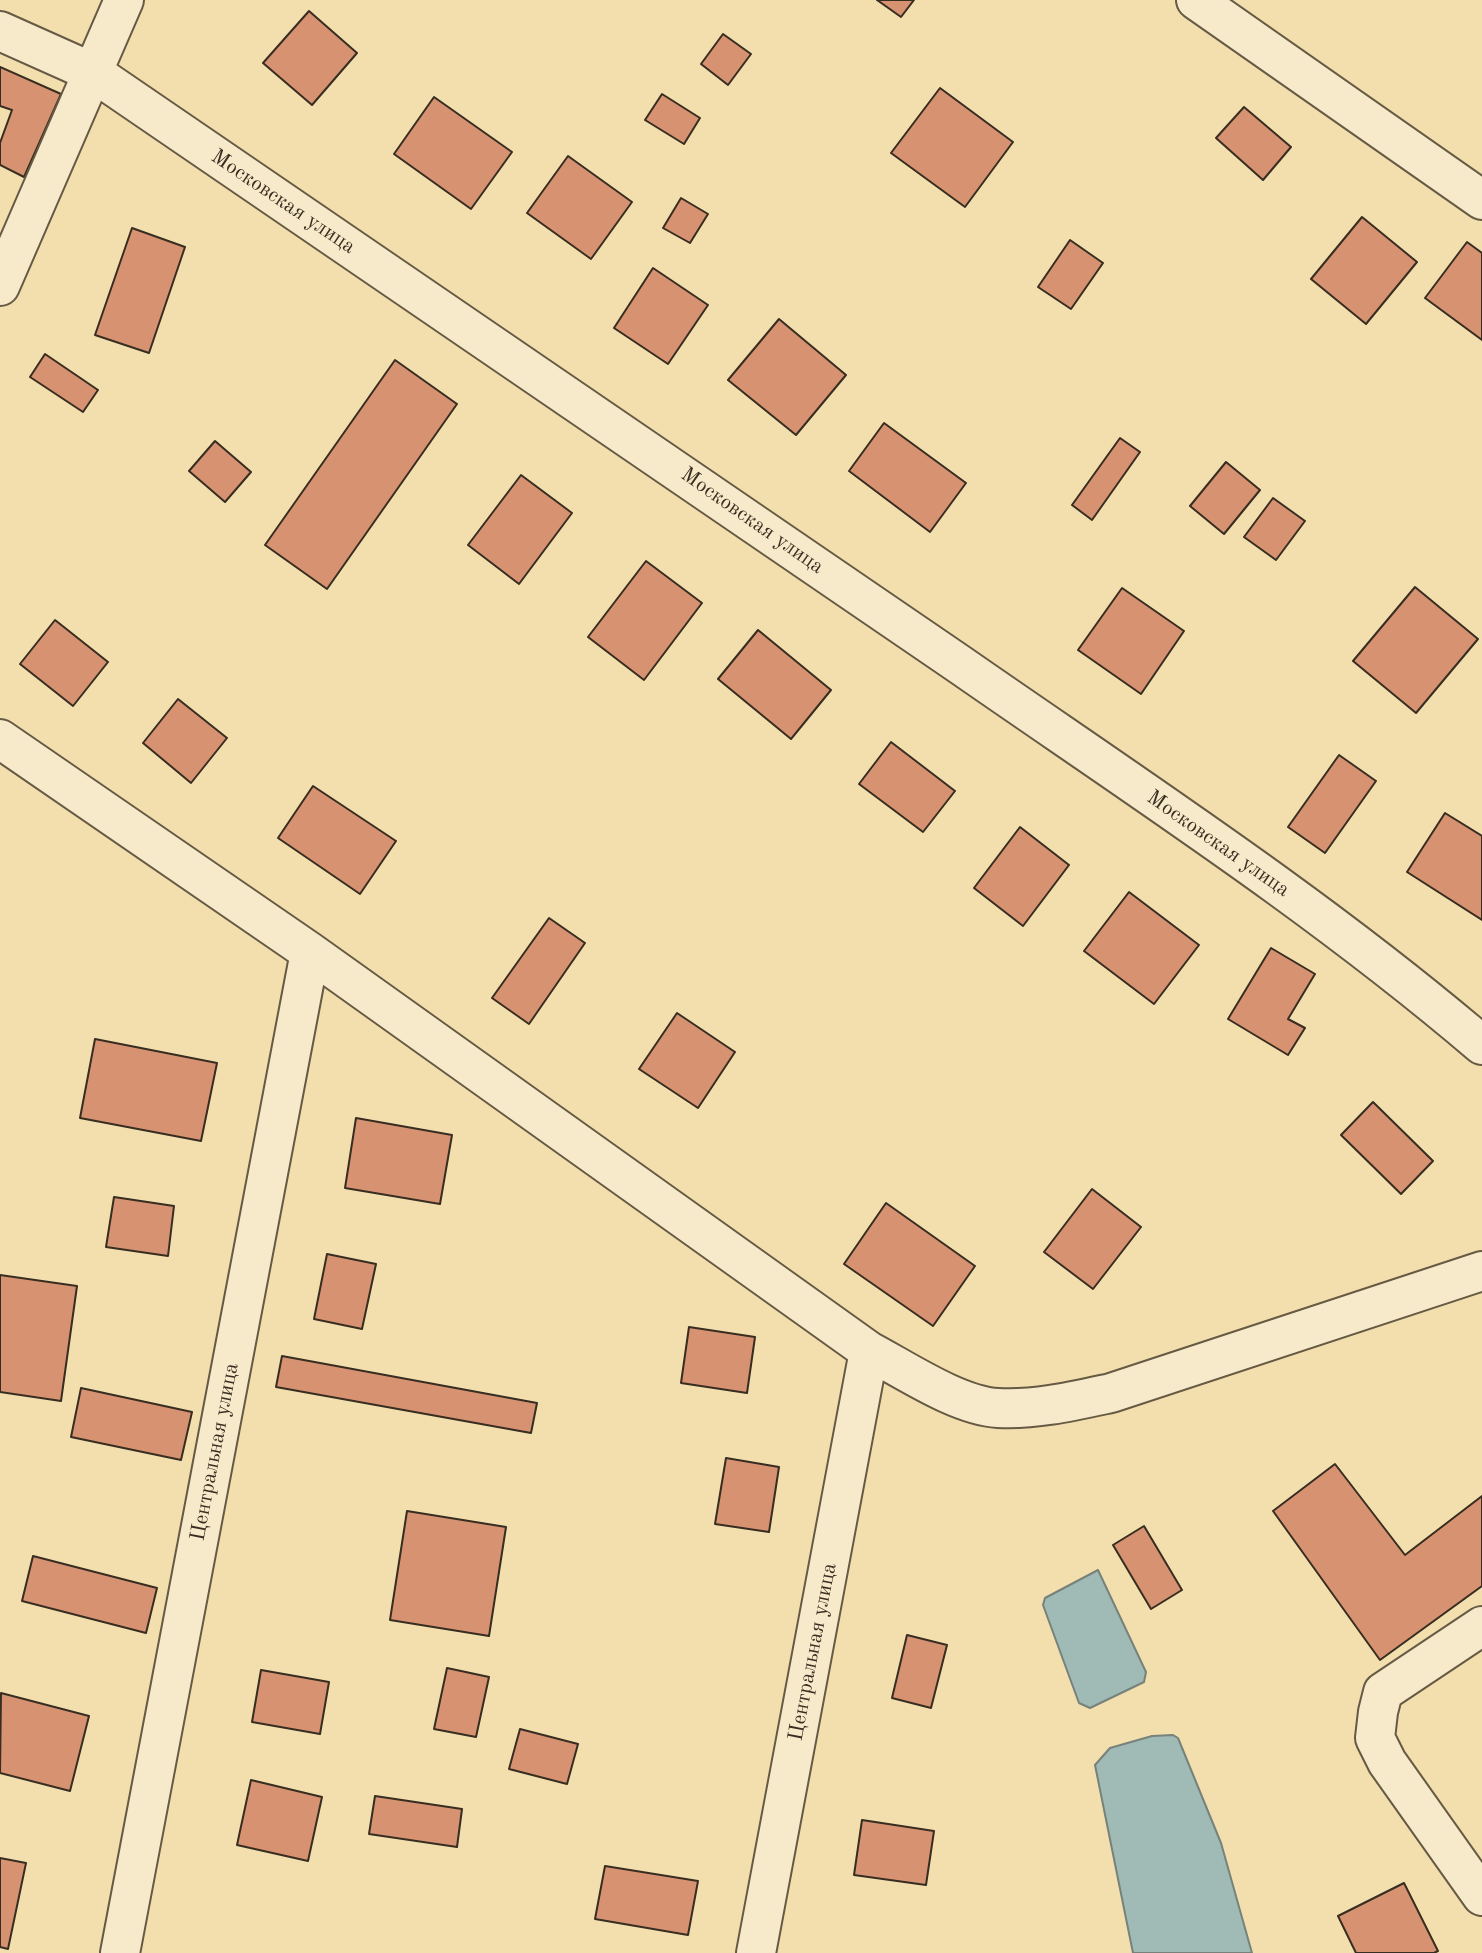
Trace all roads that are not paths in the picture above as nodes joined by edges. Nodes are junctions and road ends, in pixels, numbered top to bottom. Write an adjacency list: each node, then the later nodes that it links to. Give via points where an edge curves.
1 (124, 0): 4 (street)
2 (1196, 0): 5 (street)
3 (0, 31): 4 (street, Московская улица)
4 (94, 73): 6 (street); 9 (street, Московская улица, via 608,421 1263,875 1409,983)
5 (1482, 200)
6 (0, 286)
7 (0, 738): 8 (street)
8 (310, 952): 11 (street); 14 (street, Центральная улица)
9 (1482, 1045)
10 (1482, 1271): 11 (street, via 1111,1394 1054,1405 996,1408 952,1396)
11 (869, 1351): 15 (street, Центральная улица)
12 (1482, 1626): 13 (street, via 1383,1692 1375,1738 1387,1762)
13 (1482, 1896)
14 (120, 1953)
15 (756, 1953)

